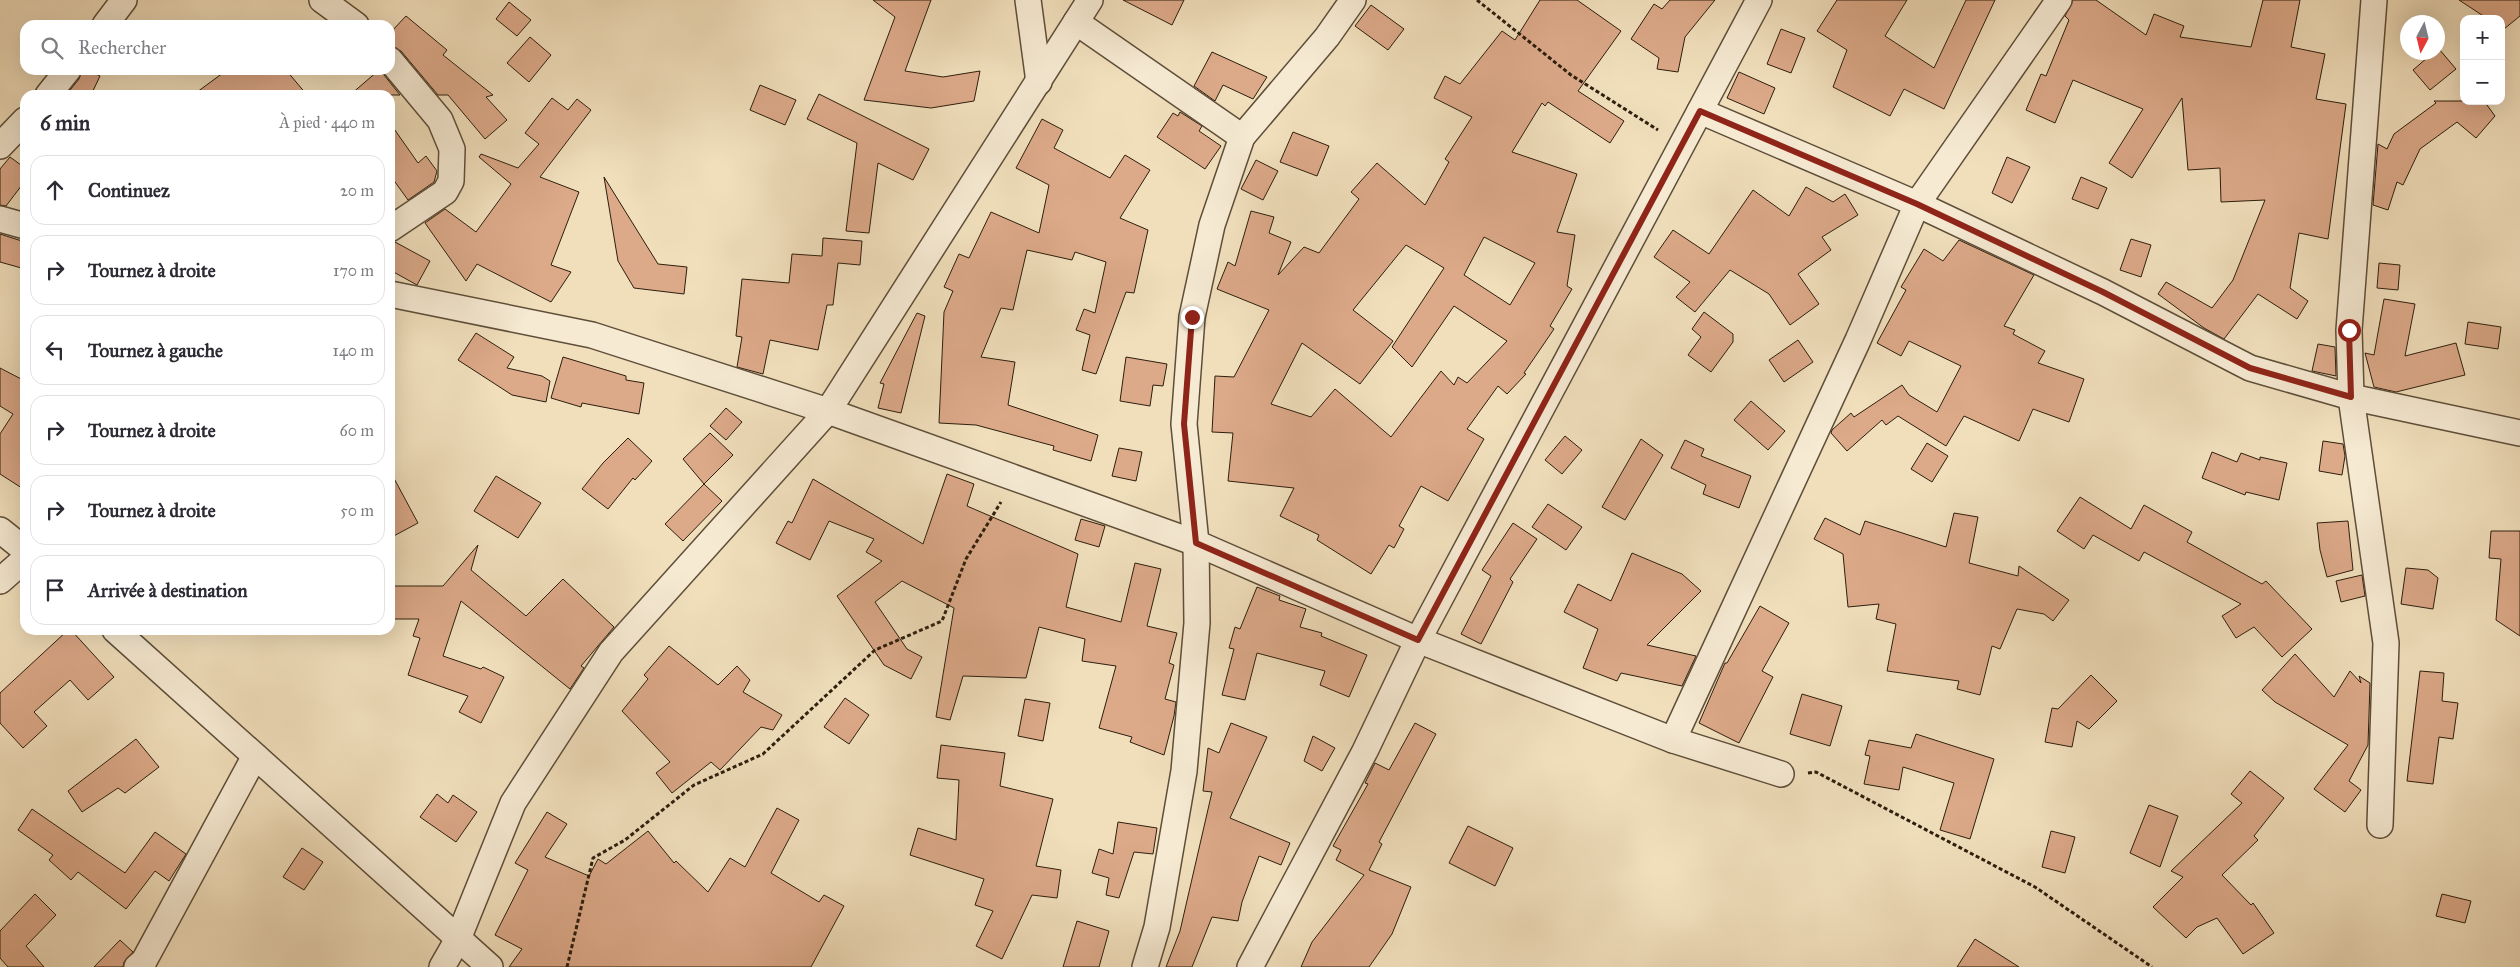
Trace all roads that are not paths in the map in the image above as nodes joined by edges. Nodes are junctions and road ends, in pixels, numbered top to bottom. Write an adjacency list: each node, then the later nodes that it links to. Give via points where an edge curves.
1 (124, 0): 9 (street)
2 (322, 0): 10 (street)
3 (1028, 0): 14 (street)
4 (1090, 0): 11 (street)
5 (1353, 0): 18 (street, via 1327,37)
6 (1759, 0): 16 (street)
7 (2059, 0): 20 (street)
8 (2374, 0): 25 (street, via 2349,330)
9 (109, 20)
10 (349, 20)
11 (1076, 22): 14 (street); 18 (street)
12 (395, 66): 23 (street, via 440,120 452,149 451,181 445,192)
13 (64, 75): 15 (street)
14 (1038, 82): 26 (street)
15 (52, 90)
16 (1700, 111): 20 (street); 34 (street)
17 (20, 125): 19 (street)
18 (1242, 137): 29 (street, via 1212,225 1192,317 1184,424)
19 (0, 146)
20 (1917, 204): 25 (street, via 2103,292 2250,368); 35 (street, via 1854,349)
21 (0, 219): 22 (street)
22 (20, 225)
23 (395, 226)
24 (395, 295): 26 (street, via 592,335)
25 (2351, 397): 27 (street); 38 (street, via 2386,643)
26 (828, 411): 29 (street); 39 (street, via 611,652 513,803)
27 (2520, 433)
28 (0, 530): 30 (street)
29 (1196, 543): 34 (street); 43 (street, via 1197,623 1184,771 1158,926)
30 (20, 546)
31 (20, 563): 32 (street)
32 (0, 581)
33 (121, 635): 36 (street)
34 (1418, 640): 35 (street); 44 (street, via 1365,750)
35 (1673, 740): 37 (street)
36 (255, 756): 39 (street); 40 (street, via 144,961)
37 (1781, 774)
38 (2380, 825)
39 (458, 939): 41 (street); 42 (street)
40 (137, 967)
41 (442, 967)
42 (490, 967)
43 (1145, 967)
44 (1250, 967)

